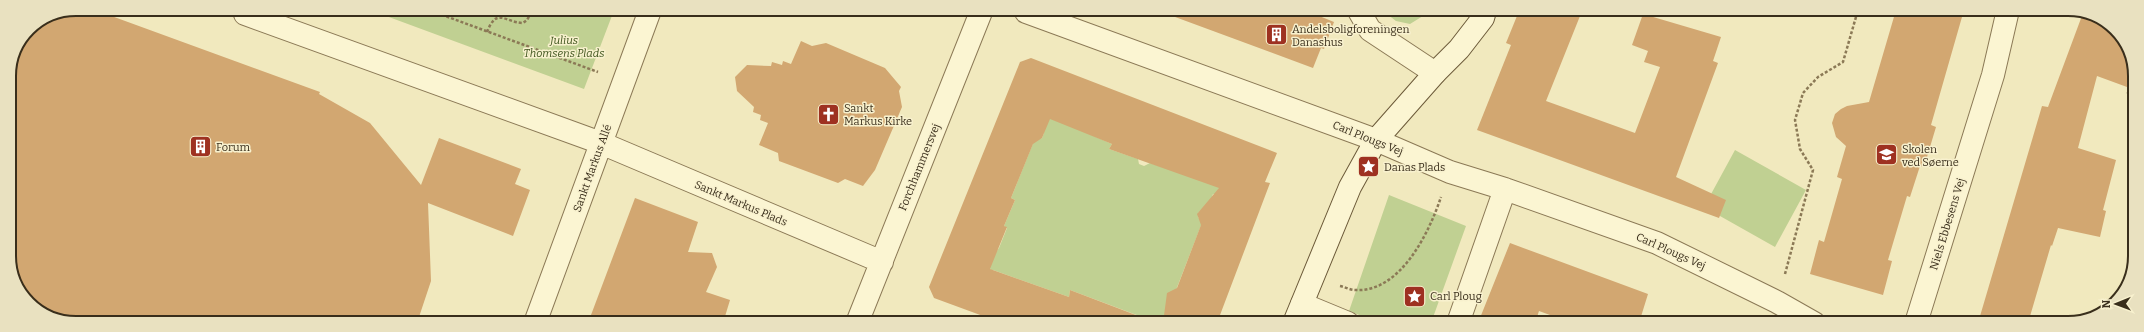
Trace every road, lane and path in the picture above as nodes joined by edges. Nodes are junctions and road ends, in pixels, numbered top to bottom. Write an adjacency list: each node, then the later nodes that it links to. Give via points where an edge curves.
1 (250, 16): 15 (street)
2 (445, 16): 11 (path)
3 (529, 16): 11 (path, via 523,23 496,18 491,21)
4 (648, 16): 13 (street, Sankt Markus Allé)
5 (979, 16): 18 (street, Forchhammersvej)
6 (1037, 16): 14 (street, Carl Plougs Vej)
7 (1362, 16): 12 (street, via 1370,30)
8 (1483, 16): 12 (street, via 1459,49)
9 (1856, 16): 20 (path, via 1843,62 1818,77 1803,93 1795,120 1800,149 1813,170)
10 (2007, 16): 27 (street, Niels Ebbesens Vej, via 1993,75)
11 (487, 32): 13 (path)
12 (1435, 73): 14 (street)
13 (624, 81): 15 (street, Sankt Markus Allé)
14 (1376, 140): 16 (street, Carl Plougs Vej); 19 (street, via 1350,187)
15 (601, 142): 18 (street, Sankt Markus Plads); 22 (street, Sankt Markus Allé)
16 (1450, 172): 17 (street, Carl Plougs Vej); 19 (path, via 1436,214 1413,258 1390,278 1376,287 1355,290)
17 (1505, 189): 20 (street, Carl Plougs Vej, via 1657,243); 25 (street)
18 (882, 262): 23 (street, Forchhammersvej)
19 (1312, 278): 21 (street)
20 (1778, 302): 26 (street, Carl Plougs Vej)
21 (1298, 314): 24 (street)
22 (538, 316)
23 (861, 316)
24 (1309, 316)
25 (1460, 316)
26 (1802, 316)
27 (1918, 316)

